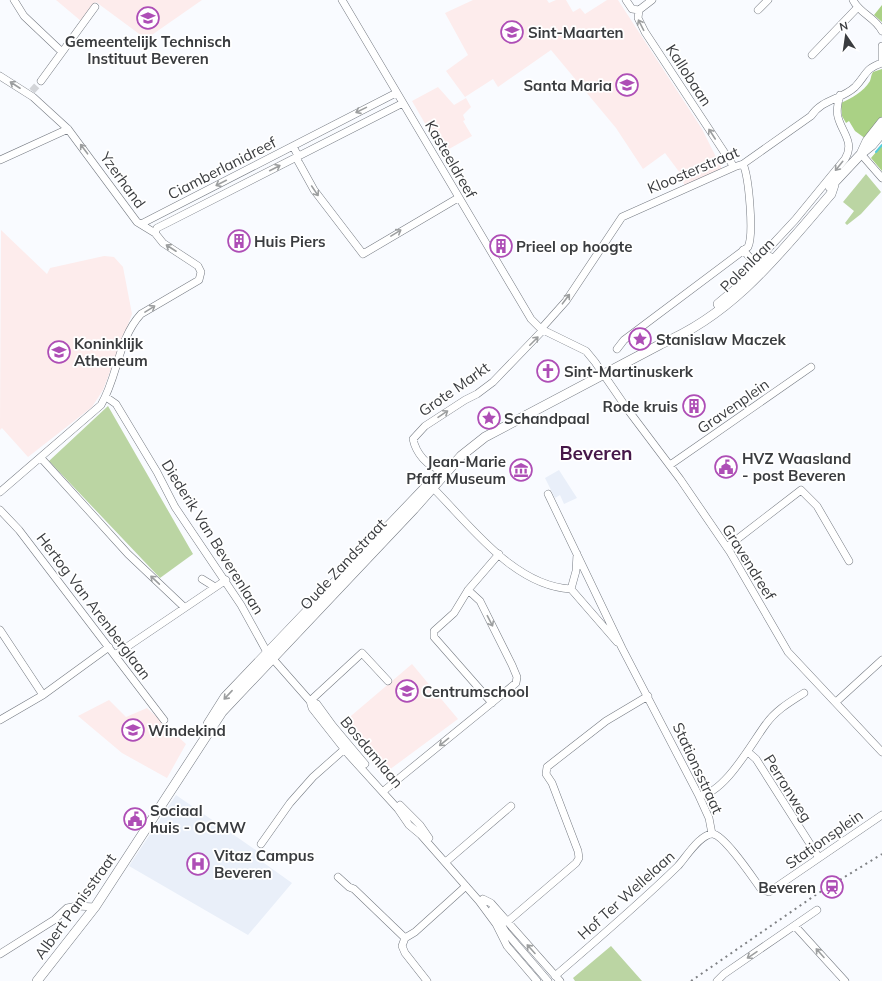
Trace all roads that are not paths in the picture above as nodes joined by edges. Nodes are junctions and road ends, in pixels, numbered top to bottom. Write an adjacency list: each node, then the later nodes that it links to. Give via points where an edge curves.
1 (14, 0): 14 (street, via 24,16)
2 (342, 0): 19 (street, Kasteeldreef)
3 (626, 0): 9 (street, via 632,9)
4 (652, 0): 9 (street)
5 (768, 0): 10 (street)
6 (853, 0): 8 (street)
7 (95, 6): 14 (street)
8 (858, 7): 11 (street, via 878,24); 15 (street)
9 (639, 10): 32 (street, Kallobaan, one-way to 9, via 645,32 638,18)
10 (758, 10)
11 (882, 31)
12 (882, 46): 13 (street)
13 (882, 50): 16 (street)
14 (62, 52): 18 (street)
15 (812, 55)
16 (882, 63): 20 (street, Kloosterstraat, via 870,67 854,87)
17 (0, 76): 25 (street, Yzerhand, one-way to 17, via 31,93)
18 (40, 81)
19 (396, 93): 21 (street, Ciamberlanidreef); 22 (street, Kasteeldreef)
20 (840, 95): 31 (street, Kloosterstraat, via 818,107 811,116); 39 (street, Polenlaan, one-way to 39, via 838,116 849,148 845,159 795,220 755,263)
21 (382, 100): 23 (street, via 387,104); 27 (street, Ciamberlanidreef, one-way to 27)
22 (403, 103): 23 (street, Ciamberlanidreef); 34 (street, Kasteeldreef)
23 (388, 111): 29 (street, Ciamberlanidreef)
24 (882, 122): 28 (main road, Polenlaan, via 867,141)
25 (68, 129): 30 (street); 37 (street, Yzerhand, one-way to 25)
26 (882, 133): 28 (main road)
27 (293, 146): 29 (street, Ciamberlanidreef); 35 (street, Ciamberlanidreef, one-way to 35)
28 (861, 154): 33 (street); 43 (main road, Polenlaan, via 834,185 826,190 780,246 736,289 661,344)
29 (298, 156): 34 (street, one-way to 34, via 298,162 314,190 363,254); 36 (street, Ciamberlanidreef, one-way to 29)
30 (0, 160)
31 (743, 164): 32 (street, Kloosterstraat); 39 (street, via 751,231 750,242)
32 (734, 167): 40 (street, Kloosterstraat, one-way to 32, via 566,301 622,217)
33 (882, 178)
34 (458, 198): 40 (street, Kasteeldreef, via 527,312)
35 (163, 213): 36 (street, Ciamberlanidreef, via 163,219); 37 (street, Ciamberlanidreef)
36 (169, 222): 38 (street, Ciamberlanidreef, via 157,228)
37 (141, 224): 38 (street, Yzerhand)
38 (154, 233): 44 (street, Yzerhand, one-way to 38, via 124,342 134,322 141,314 194,283 201,276 198,266)
39 (744, 250): 41 (street, via 624,340)
40 (542, 329): 43 (street, via 586,352); 48 (street, Grote Markt, one-way to 40, via 430,466 418,452 413,439 425,426 493,382)
41 (617, 349)
42 (811, 367): 47 (street, Gravenplein)
43 (604, 376): 45 (main road, via 498,430 477,442); 47 (street, Gravendreef)
44 (106, 397): 46 (street, via 90,416); 58 (street, Diederik Van Beverenlaan, via 116,404 181,517)
45 (461, 456): 48 (main road); 49 (main road)
46 (41, 458): 50 (street); 62 (street, one-way to 46, via 128,554)
47 (670, 465): 53 (street, Gravendreef)
48 (442, 470): 49 (main road)
49 (434, 485): 54 (street, via 470,527); 69 (main road, Oude Zandstraat)
50 (0, 492)
51 (548, 494): 55 (street, Stationsstraat)
52 (0, 510): 66 (street, Hertog Van Arenberglaan, via 19,530)
53 (726, 547): 56 (street, via 801,490 816,506); 76 (street, Gravendreef, via 788,652)
54 (499, 554): 60 (street, via 536,581 559,588); 61 (street)
55 (577, 554): 60 (street); 63 (street, Stationsstraat)
56 (850, 561)
57 (202, 579): 59 (street)
58 (226, 580): 59 (street); 69 (street, Diederik Van Beverenlaan)
59 (215, 587): 62 (street)
60 (571, 588): 64 (street, Stationsstraat)
61 (468, 590): 77 (street, one-way to 77, via 480,601 517,677 511,689); 77 (street, via 454,613 434,631 434,637)
62 (184, 607): 68 (street, via 169,620)
63 (613, 619): 64 (street); 67 (street, Stationsstraat)
64 (602, 625): 67 (street, Stationsstraat)
65 (0, 630): 73 (street)
66 (109, 647): 68 (street, Hertog Van Arenberglaan); 73 (street)
67 (622, 648): 74 (street, Stationsstraat)
68 (115, 655): 79 (street, Hertog Van Arenberglaan)
69 (270, 656): 75 (street, Bosdamlaan); 91 (main road, Oude Zandstraat, via 222,712)
70 (882, 660): 76 (street)
71 (388, 681): 75 (street, via 362,653)
72 (804, 693): 81 (street, via 772,717)
73 (43, 695): 78 (street)
74 (648, 696): 84 (street, Stationsstraat); 100 (street, via 606,721 547,768 546,774 552,783 579,858)
75 (310, 701): 80 (street, Bosdamlaan, via 322,721)
76 (836, 702): 82 (street, Gravendreef)
77 (492, 703): 83 (street, one-way to 83)
78 (0, 720)
79 (164, 720)
80 (347, 747): 83 (street, Bosdamlaan); 88 (street, Bosdamlaan); 90 (street, via 313,777 290,803)
81 (748, 752): 84 (street, via 715,790); 92 (street, Perronweg, via 756,759)
82 (882, 752)
83 (386, 789): 87 (street, Bosdamlaan)
84 (699, 796): 89 (street, Stationsstraat)
85 (511, 806): 93 (street)
86 (882, 815): 92 (street, Stationsplein)
87 (415, 820): 88 (street); 93 (street, Bosdamlaan)
88 (409, 825): 95 (street, Bosdamlaan)
89 (712, 834): 96 (street, Stationsstraat, via 722,839); 106 (street, Hof Ter Wellelaan, via 704,836 688,856 645,898)
90 (261, 844)
91 (135, 847): 98 (main road, Albert Panisstraat)
92 (819, 858): 96 (street, Stationsplein, via 769,892)
93 (448, 860): 97 (street, Bosdamlaan)
94 (338, 877): 104 (street)
95 (466, 886): 101 (street, Bosdamlaan); 104 (street, via 416,932)
96 (761, 889)
97 (483, 899): 100 (street, Bosdamlaan, via 491,903); 103 (street, Bosdamlaan, via 501,921)
98 (95, 907): 105 (street, via 67,908 54,920); 107 (main road, Albert Panisstraat)
99 (817, 910): 102 (street)
100 (507, 922): 106 (street, Bosdamlaan, one-way to 100)
101 (496, 924): 103 (street, Bosdamlaan); 109 (street, Bosdamlaan, via 507,946)
102 (795, 926): 111 (street, one-way to 111); 112 (street, one-way to 102)
103 (507, 934): 110 (street, Bosdamlaan)
104 (405, 938): 108 (street, via 402,946 405,953)
105 (0, 954)
106 (558, 978)
107 (37, 981)
108 (427, 981)
109 (537, 981)
110 (548, 981)
111 (717, 981)
112 (845, 981)

